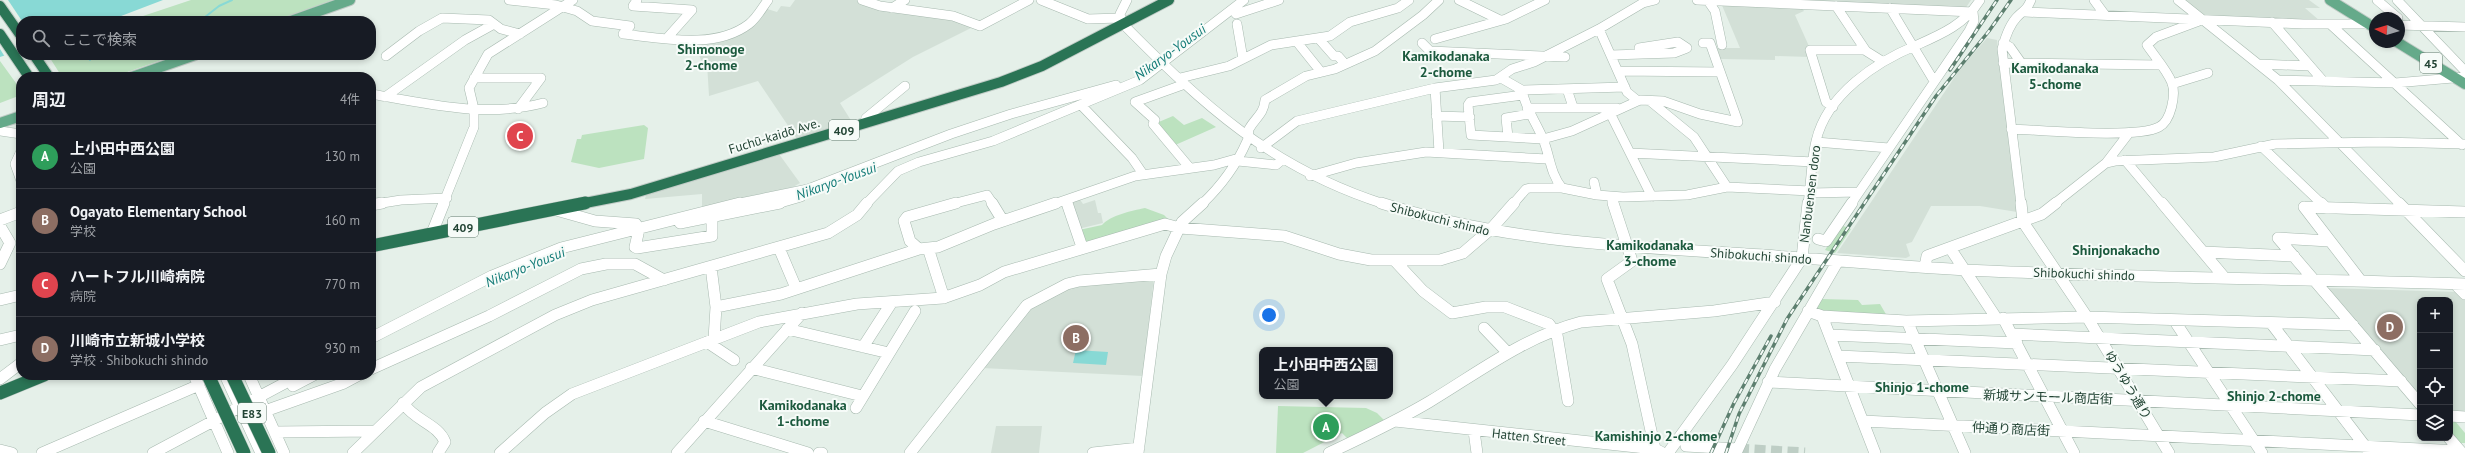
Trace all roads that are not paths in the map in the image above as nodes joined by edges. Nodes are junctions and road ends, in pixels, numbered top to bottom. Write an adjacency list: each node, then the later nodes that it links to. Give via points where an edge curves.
1 (350, 0): 39 (main road)
2 (509, 0): 26 (street)
3 (573, 0): 31 (street)
4 (637, 0): 56 (street, via 632,6 692,10)
5 (768, 0): 56 (street, via 750,23 734,33 702,39)
6 (862, 0): 33 (street)
7 (905, 0): 33 (street)
8 (1029, 0): 33 (street, via 980,26 953,16)
9 (1041, 0): 41 (street, via 1088,19)
10 (1127, 0): 41 (street)
11 (1168, 0): 41 (highway, Fuchū-kaidō Ave. / 409)
12 (1244, 0): 29 (street)
13 (1279, 0): 29 (street)
14 (1409, 0): 57 (street, via 1398,8 1350,22 1330,36)
15 (1439, 0): 80 (street, via 1375,51)
16 (1459, 0): 42 (street)
17 (1545, 0): 42 (street, via 1532,8)
18 (1655, 0): 53 (street, via 1628,11)
19 (1980, 0): 35 (street, Nanbuensen doro)
20 (2031, 0): 36 (street)
21 (2094, 0): 38 (street)
22 (2178, 0): 40 (street)
23 (2330, 0): 44 (main road)
24 (2377, 0): 37 (street)
25 (2397, 0): 50 (street)
26 (543, 1): 31 (street)
27 (1708, 1): 28 (street); 32 (street); 63 (street, via 1715,11)
28 (1695, 2)
29 (1235, 4): 76 (street)
30 (0, 6): 52 (highway)
31 (561, 6): 55 (street); 56 (street, via 577,11 592,21 630,26 623,34)
32 (1836, 6): 34 (street); 66 (street)
33 (892, 8)
34 (1890, 8): 35 (street); 64 (street)
35 (1973, 12): 64 (street, Nanbuensen doro, via 1946,31); 98 (street, via 1974,21 1969,31)
36 (2025, 12): 38 (street); 62 (street, via 2017,17)
37 (2392, 12)
38 (2105, 15): 40 (street)
39 (305, 16)
40 (2204, 19): 43 (street); 82 (street); 83 (street, via 2156,37 2147,45)
41 (1121, 20): 76 (street, Shibokuchi shindo); 124 (highway, Fuchū-kaidō Ave. / 409, via 1057,58 1016,77)
42 (1500, 20): 58 (street, via 1463,33)
43 (2272, 22): 47 (street); 84 (street)
44 (2369, 23)
45 (494, 24): 55 (street, via 501,29); 69 (street, via 489,20 442,18); 109 (street, via 465,40)
46 (1238, 24): 77 (street)
47 (2330, 24): 48 (street); 100 (street)
48 (2369, 25)
49 (2405, 25): 50 (street)
50 (2422, 25): 51 (street); 85 (street)
51 (2465, 27)
52 (16, 29)
53 (1599, 29): 68 (street); 72 (street)
54 (0, 34): 71 (highway)
55 (520, 34): 94 (street, via 488,54)
56 (668, 37)
57 (1319, 39): 59 (street); 80 (street)
58 (1435, 39)
59 (1297, 42): 77 (street, via 1271,45); 89 (street)
60 (1422, 42): 72 (street, via 1430,51)
61 (1703, 43): 91 (street, via 1710,43)
62 (2003, 43): 79 (street); 81 (street, via 2010,47)
63 (1722, 44)
64 (1912, 46): 78 (street, Nanbuensen doro); 98 (street)
65 (2405, 46): 93 (main road, 45)
66 (1865, 50): 78 (street); 115 (street, via 1810,50 1826,102)
67 (1642, 54): 68 (street)
68 (1611, 55): 90 (street)
69 (386, 56)
70 (1565, 57): 72 (street)
71 (16, 58)
72 (1542, 58): 95 (street, via 1512,69)
73 (18, 60): 86 (highway)
74 (37, 60): 87 (highway)
75 (180, 60): 88 (main road)
76 (1162, 60): 97 (street, Shibokuchi shindo); 110 (street, via 1140,80)
77 (1243, 60): 97 (street)
78 (1882, 61): 115 (street, Nanbuensen doro, via 1850,85)
79 (2003, 63): 81 (street); 126 (street)
80 (1345, 64): 89 (street)
81 (2022, 64): 83 (street)
82 (2259, 64): 84 (street); 96 (street)
83 (2159, 65): 101 (street)
84 (2310, 66): 99 (street)
85 (2465, 70)
86 (26, 72)
87 (46, 72)
88 (146, 72)
89 (1321, 72): 132 (street, via 1306,76 1266,100 1264,110 1249,130)
90 (1618, 72): 91 (street); 104 (street)
91 (1720, 72): 112 (street, via 1738,122 1700,114 1663,101)
92 (2208, 73): 101 (street)
93 (2460, 77): 100 (street); 102 (main road, 45)
94 (474, 78): 117 (street, via 469,88); 118 (street, via 541,78)
95 (1501, 78): 105 (street); 107 (street)
96 (2278, 80): 99 (street); 134 (street)
97 (1182, 81): 132 (street, Shibokuchi shindo, via 1226,124); 148 (street, via 1135,102 1155,120 1153,124)
98 (1934, 81): 138 (street)
99 (2324, 82): 100 (street)
100 (2395, 83): 135 (street)
101 (2172, 84): 129 (street, via 2171,110 2167,122 2158,128)
102 (2465, 84)
103 (905, 86): 124 (street, via 866,118)
104 (1625, 87): 106 (street); 111 (street)
105 (1435, 88): 121 (street); 137 (street, via 1371,100 1297,121)
106 (1567, 89): 107 (street); 114 (street)
107 (1523, 93): 119 (street); 122 (street, via 1470,102)
108 (376, 95): 109 (street)
109 (385, 97): 117 (street)
110 (1080, 100): 149 (street); 168 (street, via 998,123 789,202); 174 (street, via 950,134 808,189 707,210); 182 (street, via 993,141 907,167 890,177 858,215 847,222 828,233)
111 (1638, 101): 112 (street); 116 (street)
112 (1650, 101): 141 (street, via 1694,137)
113 (543, 103): 118 (street)
114 (1574, 107): 116 (street); 119 (street)
115 (1833, 107): 133 (street, Nanbuensen doro, via 1823,123)
116 (1621, 108): 120 (street)
117 (474, 109): 118 (street); 160 (street, via 474,127)
118 (518, 109)
119 (1528, 111): 130 (street, via 1506,118); 131 (street)
120 (1610, 113): 131 (street, via 1572,131); 140 (street)
121 (1436, 116): 122 (street); 139 (street)
122 (1470, 117): 130 (street, via 1471,135)
123 (16, 118): 125 (main road)
124 (869, 122): 164 (highway, Fuchū-kaidō Ave. / 409, via 659,186)
125 (0, 123)
126 (2011, 129): 129 (street); 171 (street)
127 (0, 131): 128 (street)
128 (16, 133)
129 (2129, 133): 147 (street)
130 (1508, 136): 131 (street)
131 (1544, 139): 143 (street)
132 (1248, 140): 137 (street, Shibokuchi shindo); 142 (street)
133 (1816, 142): 138 (street); 146 (street, Nanbuensen doro)
134 (2340, 143): 135 (street); 136 (street); 165 (street)
135 (2464, 145)
136 (2261, 146): 145 (street, via 2214,157); 163 (street)
137 (1261, 148): 144 (street, Shibokuchi shindo)
138 (1889, 148): 156 (street)
139 (1439, 152): 143 (street); 150 (street, via 1378,160)
140 (1630, 153): 141 (street); 159 (street)
141 (1705, 155): 146 (street); 153 (street)
142 (1238, 159): 144 (street, via 1276,165); 148 (street, via 1215,166); 173 (street, via 1214,193 1185,219)
143 (1547, 159): 154 (street, via 1552,176)
144 (1282, 160): 150 (street, Shibokuchi shindo)
145 (2126, 160): 147 (street); 185 (street)
146 (1814, 162): 155 (street, Nanbuensen doro)
147 (2106, 163): 171 (street, via 2071,190 2053,208)
148 (1189, 167): 149 (street)
149 (1143, 174): 161 (street, via 1106,184)
150 (1310, 176): 176 (street, Shibokuchi shindo, via 1408,213)
151 (1594, 182): 157 (street)
152 (804, 184): 174 (street, via 761,197 698,209)
153 (1726, 187): 155 (street); 159 (street)
154 (1562, 188): 157 (street); 176 (street, via 1526,189)
155 (1811, 192): 156 (street); 187 (street, Nanbuensen doro)
156 (1859, 192): 177 (street, via 1826,241)
157 (1597, 195): 158 (street)
158 (1611, 197): 159 (street); 181 (street)
159 (1652, 197)
160 (447, 198): 162 (street); 175 (street)
161 (1066, 201): 170 (street); 180 (street)
162 (376, 204)
163 (2326, 208): 165 (street); 178 (street, via 2304,207)
164 (556, 210): 174 (street); 175 (highway, Fuchū-kaidō Ave. / 409)
165 (2406, 210): 166 (street); 194 (street)
166 (2465, 212)
167 (16, 214): 169 (street)
168 (712, 218): 174 (street); 174 (street, via 712,236 637,248)
169 (0, 220)
170 (1003, 221): 184 (street); 184 (street, via 986,195 914,214 904,221 908,239 912,246)
171 (2023, 222): 183 (street); 195 (street, ゆうゆう通り)
172 (0, 226): 190 (street, via 10,243)
173 (1180, 228): 180 (street, via 1165,224 1120,239); 188 (street, via 1272,234 1356,258); 196 (street)
174 (636, 230): 226 (street, via 561,248); 233 (street, via 526,268 483,287)
175 (432, 232): 179 (highway, Fuchū-kaidō Ave. / 409)
176 (1488, 232): 181 (street, Shibokuchi shindo); 188 (street, via 1457,256 1440,260)
177 (1818, 239)
178 (2329, 241): 186 (street, via 2278,238); 200 (street)
179 (376, 245)
180 (1082, 246): 205 (street, via 1004,272 980,285)
181 (1628, 247): 187 (street, Shibokuchi shindo); 216 (street, via 1632,262 1607,279)
182 (779, 248): 191 (street); 202 (street)
183 (1950, 248): 192 (street, via 1927,256); 193 (street)
184 (924, 250): 202 (street); 205 (street)
185 (2203, 252): 186 (street); 197 (street)
186 (2294, 256): 199 (street)
187 (1802, 258): 189 (street, Shibokuchi shindo); 208 (street, Nanbuensen doro)
188 (1395, 261): 222 (street, via 1423,291 1452,313 1492,306 1505,307 1532,316)
189 (1838, 261): 192 (street, Shibokuchi shindo); 211 (street)
190 (0, 264)
191 (711, 267): 198 (street); 209 (street)
192 (1925, 267): 193 (street, Shibokuchi shindo)
193 (1964, 270): 195 (street, Shibokuchi shindo); 214 (street)
194 (2465, 271)
195 (2058, 273): 197 (street, Shibokuchi shindo); 215 (street, ゆうゆう通り)
196 (1161, 274): 295 (street); 316 (street, via 1079,281 1067,284 1027,305)
197 (2224, 277): 199 (street, Shibokuchi shindo)
198 (664, 280): 243 (street, via 635,264 606,264 581,269 489,316); 271 (street, via 584,303 544,320 433,380)
199 (2314, 280): 200 (street, Shibokuchi shindo); 220 (street)
200 (2361, 281): 201 (street, Shibokuchi shindo)
201 (2460, 284): 203 (street)
202 (796, 288): 209 (street, via 782,294)
203 (2465, 294)
204 (16, 296): 206 (street)
205 (944, 298): 207 (street)
206 (0, 300)
207 (892, 302): 212 (street, via 857,304); 235 (street)
208 (1775, 302): 216 (street, via 1714,311); 320 (street, Nanbuensen doro)
209 (716, 306): 231 (street)
210 (915, 311): 237 (street)
211 (1808, 311): 213 (street); 262 (street)
212 (802, 313): 223 (street); 231 (street, via 759,322)
213 (1822, 316): 218 (street); 224 (street)
214 (2000, 318): 215 (street); 218 (street); 227 (street)
215 (2087, 318): 217 (street); 228 (street, ゆうゆう通り)
216 (1622, 319): 222 (street, via 1581,322); 296 (street, via 1632,344)
217 (2174, 320): 219 (street); 232 (street)
218 (1907, 321): 229 (street)
219 (2271, 323): 220 (street); 234 (street)
220 (2353, 325): 236 (street)
221 (1484, 328): 238 (street)
222 (1554, 328): 238 (street); 270 (street)
223 (788, 330): 235 (street); 245 (street)
224 (1830, 335): 229 (street); 239 (street)
225 (16, 336): 230 (street)
226 (376, 336)
227 (2014, 338): 228 (street); 229 (street); 242 (street)
228 (2099, 338): 232 (street); 246 (street, ゆうゆう通り)
229 (1915, 339): 241 (street)
230 (0, 340)
231 (710, 340): 240 (street); 311 (street, via 568,396)
232 (2188, 341): 234 (street); 247 (street)
233 (376, 342)
234 (2289, 346): 236 (street); 248 (street)
235 (863, 347): 237 (street)
236 (2374, 350): 261 (street)
237 (889, 353): 266 (street)
238 (1508, 353): 280 (street)
239 (1838, 356): 241 (street); 263 (street)
240 (734, 360)
241 (1924, 360): 242 (street); 264 (street)
242 (2028, 364): 246 (street); 267 (street)
243 (376, 367)
244 (16, 368): 249 (street)
245 (751, 368): 266 (street); 281 (street)
246 (2117, 368): 247 (street); 268 (street, ゆうゆう通り)
247 (2209, 372): 248 (street); 273 (street)
248 (2313, 377): 261 (street); 276 (street)
249 (0, 379)
250 (32, 380): 265 (highway)
251 (197, 380): 300 (street)
252 (202, 380): 283 (street)
253 (202, 380): 304 (highway, E83, bridge)
254 (215, 380): 275 (street)
255 (226, 380): 275 (street)
256 (234, 380): 307 (highway, E83, bridge)
257 (251, 380): 272 (street)
258 (293, 380): 272 (street)
259 (305, 380): 272 (street)
260 (351, 380): 272 (street, via 344,384)
261 (2401, 381): 269 (street)
262 (1768, 382): 263 (street, 新城サンモール商店街); 297 (street)
263 (1850, 388): 264 (street, 新城サンモール商店街); 282 (street)
264 (1938, 392): 267 (street, 新城サンモール商店街); 284 (street)
265 (0, 393)
266 (862, 396): 274 (street)
267 (2045, 397): 268 (street, 新城サンモール商店街); 287 (street)
268 (2136, 400): 273 (street, 新城サンモール商店街); 289 (street, ゆうゆう通り)
269 (2417, 400)
270 (1568, 401)
271 (403, 403): 285 (street); 310 (street, via 417,419 438,430 444,437 445,442)
272 (262, 404): 275 (street); 288 (street)
273 (2231, 405): 276 (street, 新城サンモール商店街); 290 (street)
274 (856, 408)
275 (234, 409): 283 (street); 305 (street); 306 (street)
276 (2339, 411): 277 (street, 新城サンモール商店街); 294 (street)
277 (2417, 414)
278 (2453, 416): 279 (street)
279 (2465, 416)
280 (1395, 420): 286 (street, Hatten Street); 318 (street)
281 (704, 421): 312 (street); 313 (street)
282 (1863, 421): 284 (street, 仲通り商店街); 321 (street)
283 (216, 423): 301 (street); 302 (street); 303 (street)
284 (1953, 426): 287 (street, 仲通り商店街); 322 (street)
285 (375, 431): 288 (street); 309 (street)
286 (1474, 431): 296 (street, Hatten Street); 319 (street)
287 (2063, 431): 289 (street, 仲通り商店街); 323 (street)
288 (275, 432): 308 (street)
289 (2158, 436): 290 (street, 仲通り商店街); 324 (street, ゆうゆう通り)
290 (2254, 441): 294 (street, 仲通り商店街); 325 (street)
291 (2452, 441): 298 (street)
292 (1686, 446): 297 (street)
293 (0, 450): 299 (street)
294 (2368, 450): 298 (street, 仲通り商店街)
295 (1139, 451): 317 (street)
296 (1659, 451)
297 (1737, 451)
298 (2461, 452)
299 (12, 453)
300 (42, 453)
301 (153, 453)
302 (166, 453)
303 (228, 453)
304 (244, 453)
305 (248, 453)
306 (261, 453)
307 (269, 453)
308 (284, 453)
309 (353, 453)
310 (438, 453)
311 (500, 453)
312 (677, 453)
313 (808, 453)
314 (819, 453): 315 (street)
315 (822, 453)
316 (910, 453)
317 (1093, 453)
318 (1329, 453)
319 (1477, 453)
320 (1668, 453)
321 (1875, 453)
322 (1965, 453)
323 (2074, 453)
324 (2169, 453)
325 (2262, 453)

